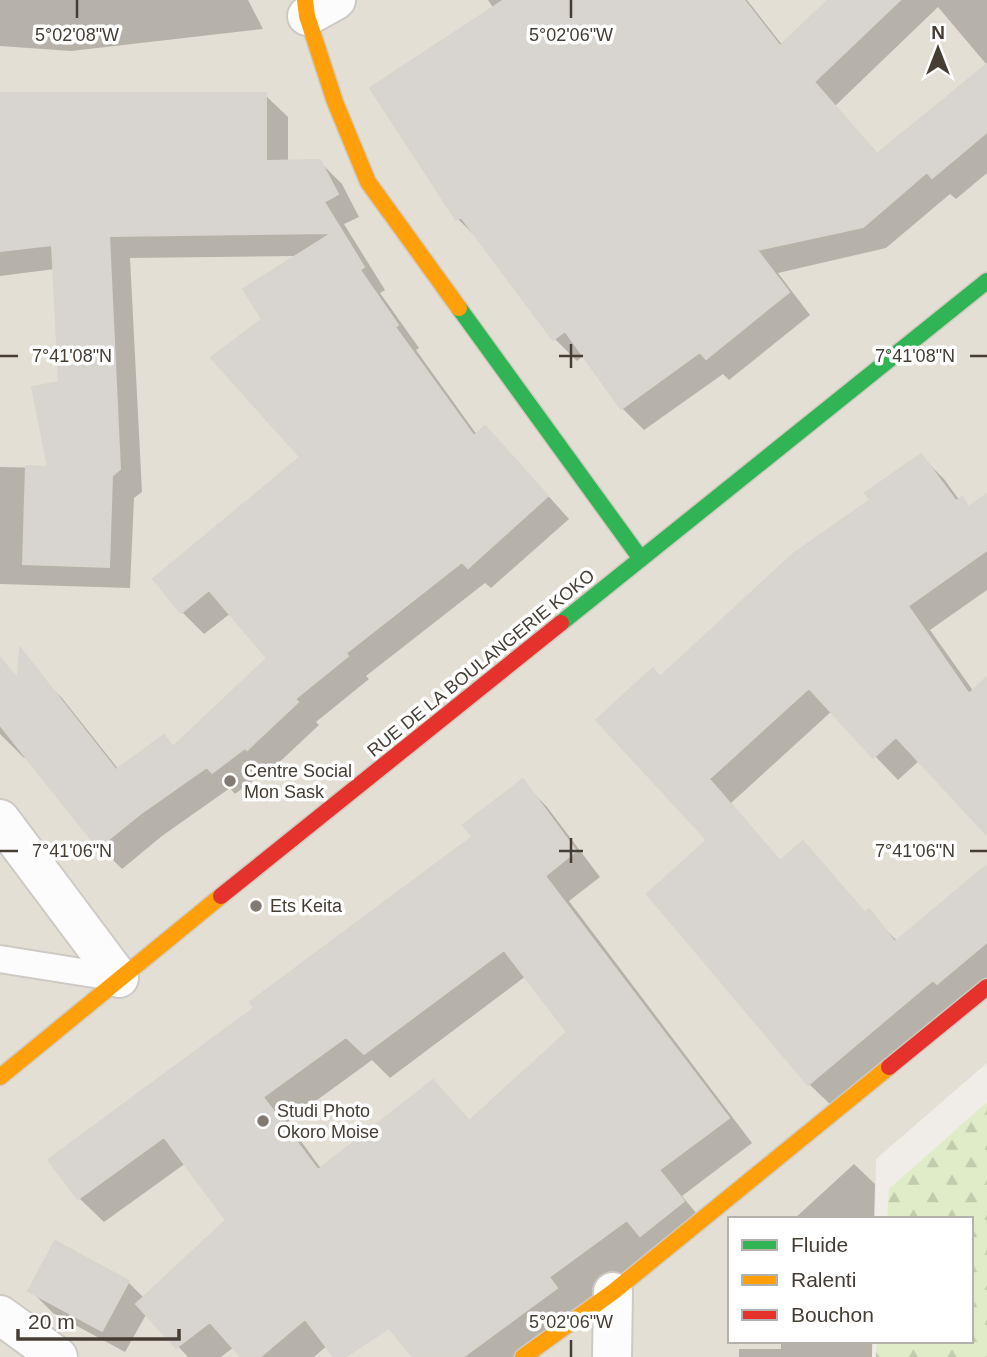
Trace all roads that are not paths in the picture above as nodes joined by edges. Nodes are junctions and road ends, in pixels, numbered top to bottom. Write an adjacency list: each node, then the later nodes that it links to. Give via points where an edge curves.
1 (316, 5): 3 (street, via 334,102 368,182)
2 (987, 281): 3 (street, RUE DE LA BOULANGERIE KOKO)
3 (641, 559): 6 (street, RUE DE LA BOULANGERIE KOKO)
4 (0, 820): 6 (street)
5 (0, 959): 6 (lane)
6 (119, 978): 8 (street, RUE DE LA BOULANGERIE KOKO)
7 (987, 987): 9 (street)
8 (0, 1077)
9 (612, 1292): 12 (street); 13 (street)
10 (0, 1315): 11 (street)
11 (58, 1357)
12 (523, 1357)
13 (612, 1357)

